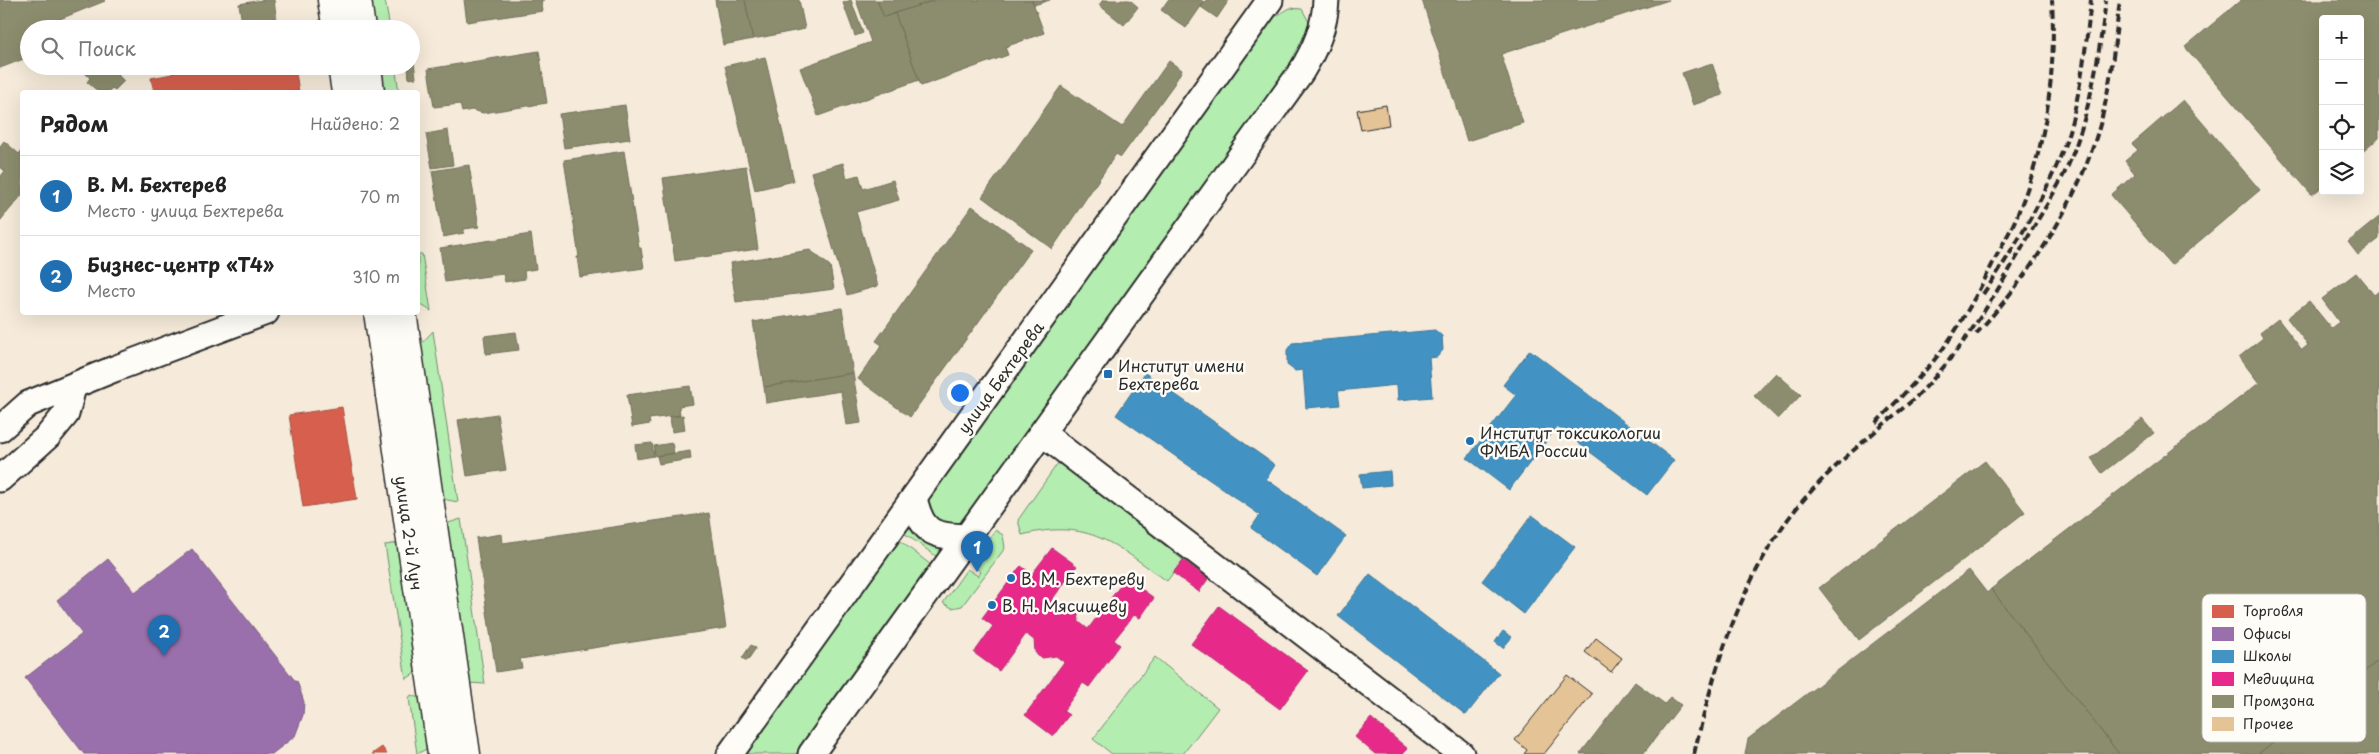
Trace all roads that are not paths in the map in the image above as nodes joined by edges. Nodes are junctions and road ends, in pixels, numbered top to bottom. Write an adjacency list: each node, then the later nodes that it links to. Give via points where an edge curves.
1 (332, 0): 6 (main road)
2 (357, 0): 7 (main road)
3 (1311, 0): 5 (street, via 1321,14)
4 (1271, 1): 19 (street, улица Бехтерева)
5 (1325, 12): 17 (street, via 1315,49 1301,72)
6 (335, 20)
7 (360, 20)
8 (343, 75): 10 (main road)
9 (367, 75): 11 (main road)
10 (346, 90)
11 (370, 90)
12 (258, 315): 15 (street)
13 (378, 315): 21 (main road, улица 2-й Луч)
14 (402, 315): 22 (main road, улица 2-й Луч)
15 (73, 387): 16 (street, via 28,404); 18 (street, via 66,414 48,436)
16 (0, 429)
17 (1042, 432): 20 (street); 25 (street)
18 (0, 478)
19 (914, 498): 20 (street, via 918,516 931,532 941,536); 23 (street, улица Бехтерева)
20 (967, 537): 24 (street)
21 (442, 754)
22 (466, 754)
23 (730, 754)
24 (811, 754)
25 (1461, 754)

